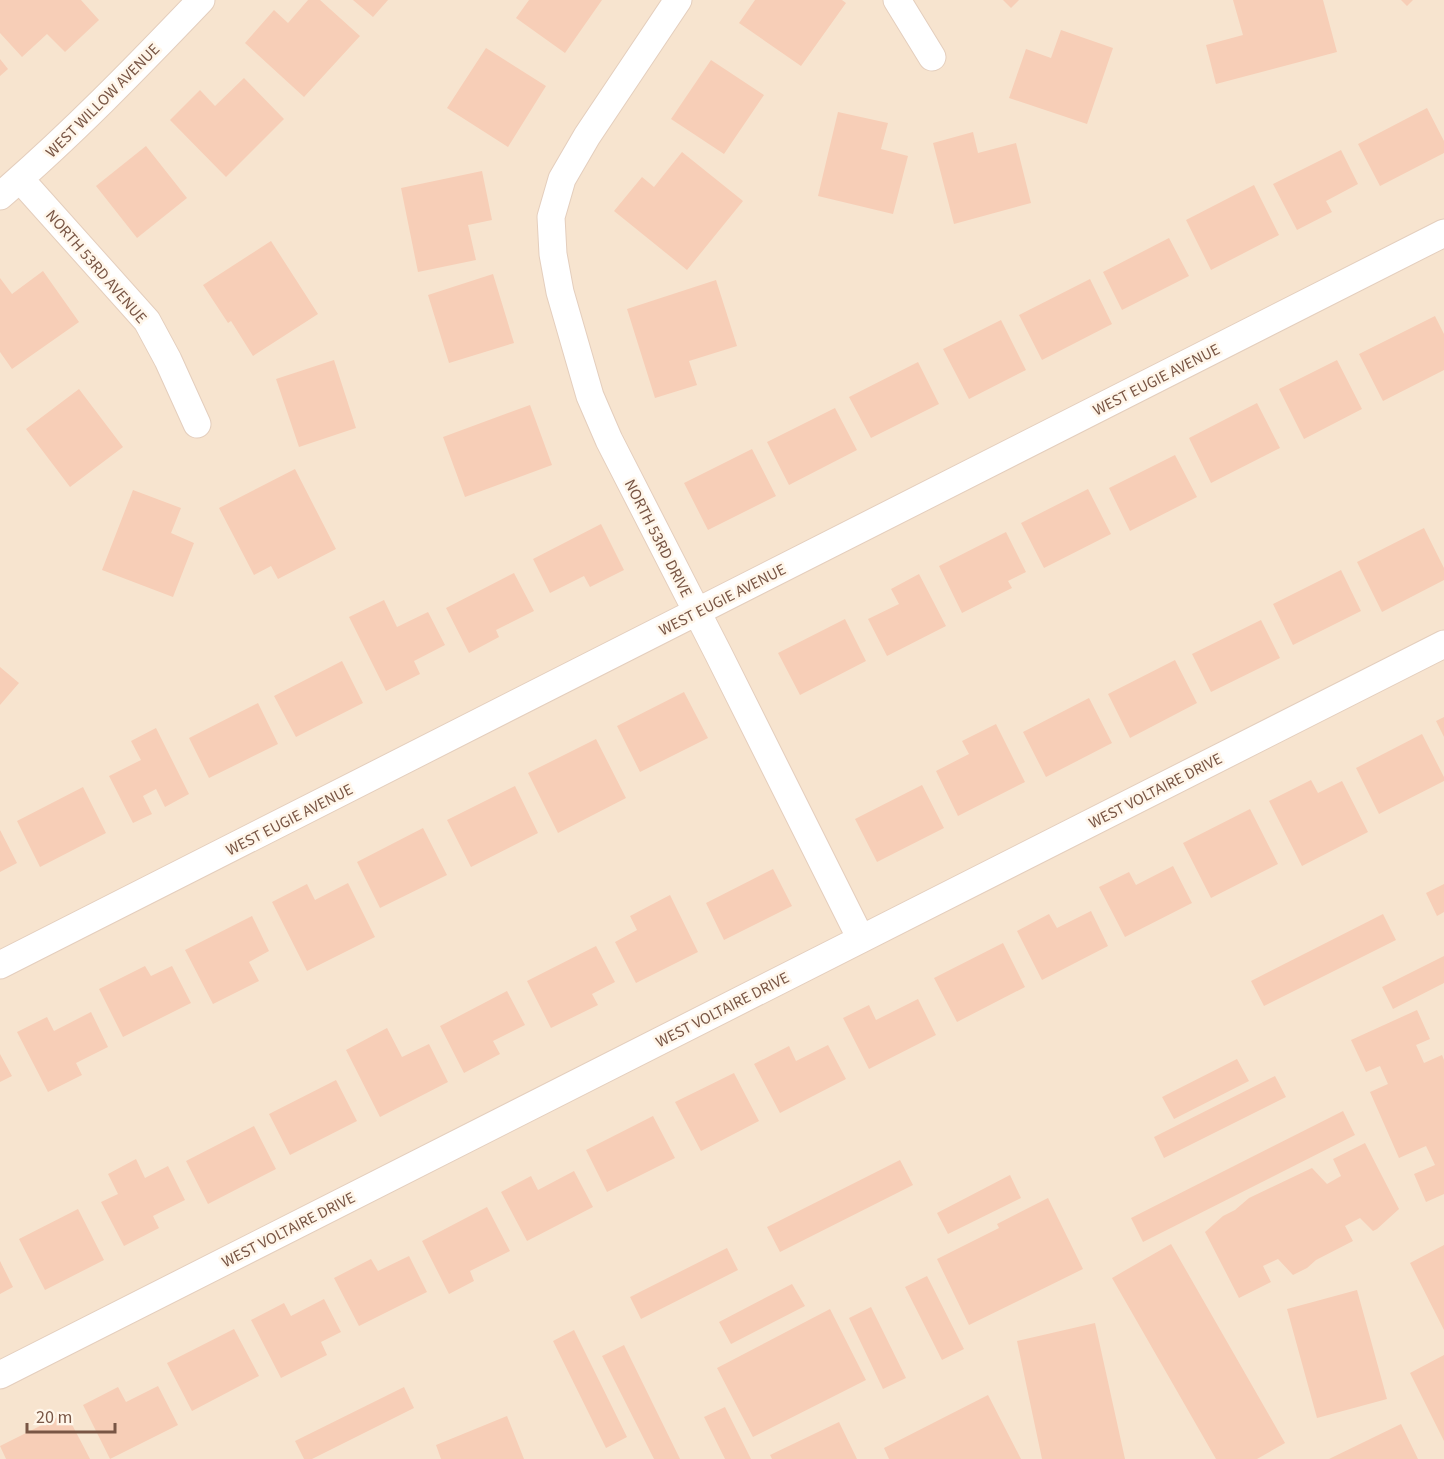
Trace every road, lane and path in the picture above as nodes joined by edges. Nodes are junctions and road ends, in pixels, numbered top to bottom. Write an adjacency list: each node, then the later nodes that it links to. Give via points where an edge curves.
1 (201, 0): 5 (street, WEST WILLOW AVENUE)
2 (678, 0): 9 (street, NORTH 53RD DRIVE, via 561,179 551,217 560,292 590,396)
3 (897, 0): 4 (street)
4 (932, 57)
5 (20, 179): 6 (street, WEST WILLOW AVENUE); 8 (street, NORTH 53RD AVENUE, via 147,321)
6 (0, 196)
7 (1444, 233): 9 (street, WEST EUGIE AVENUE)
8 (197, 424)
9 (696, 612): 11 (street, NORTH 53RD DRIVE); 12 (street, WEST EUGIE AVENUE)
10 (1444, 644): 11 (street, WEST VOLTAIRE DRIVE)
11 (861, 939): 13 (street, WEST VOLTAIRE DRIVE)
12 (0, 965)
13 (0, 1375)

